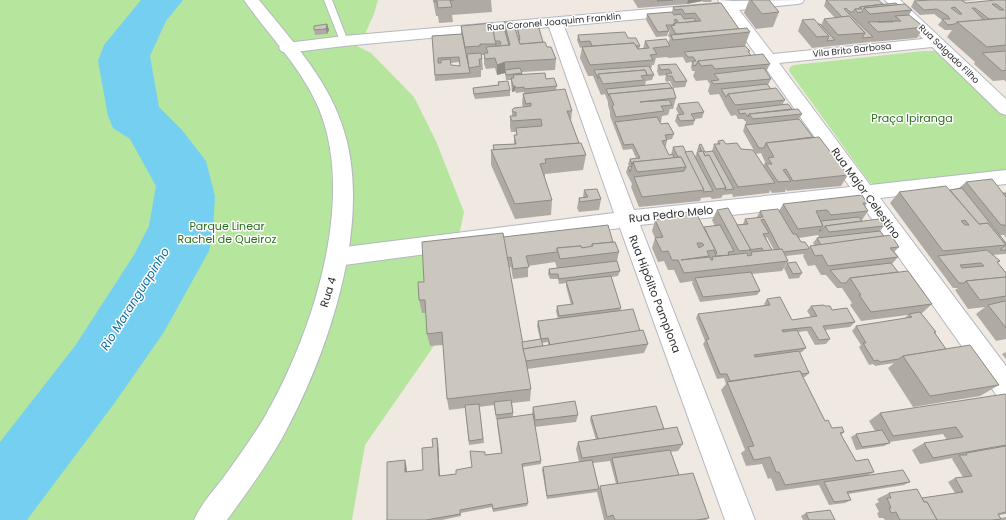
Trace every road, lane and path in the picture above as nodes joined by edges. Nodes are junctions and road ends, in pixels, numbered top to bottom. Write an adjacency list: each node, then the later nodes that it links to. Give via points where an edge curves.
1 (251, 0): 9 (street, Rua 4)
2 (328, 0): 7 (lane)
3 (797, 0): 5 (street, Rua Coronel Joaquim Franklin)
4 (892, 0): 8 (street, Rua Salgado Filho)
5 (727, 2): 6 (street, Rua Coronel Joaquim Franklin); 10 (street, Rua Major Celestino)
6 (555, 22): 7 (street, Rua Coronel Joaquim Franklin); 14 (street, Rua Hipólito Pamplona)
7 (344, 41): 9 (street, Rua Coronel Joaquim Franklin)
8 (936, 42): 10 (street, Vila Brito Barbosa); 11 (street, Rua Salgado Filho)
9 (287, 48): 15 (street, Rua 4, via 321,98 332,122 343,176)
10 (769, 59): 13 (street, Rua Major Celestino)
11 (1006, 108)
12 (1006, 177): 13 (street, Rua Pedro Melo)
13 (866, 193): 14 (street, Rua Pedro Melo); 16 (street, Rua Major Celestino)
14 (627, 219): 15 (street, Rua Pedro Melo); 18 (street, Rua Hipólito Pamplona)
15 (337, 257): 17 (street, Rua 4, via 331,283 304,362 279,418 240,480)
16 (1006, 387)
17 (209, 520)
18 (740, 520)

